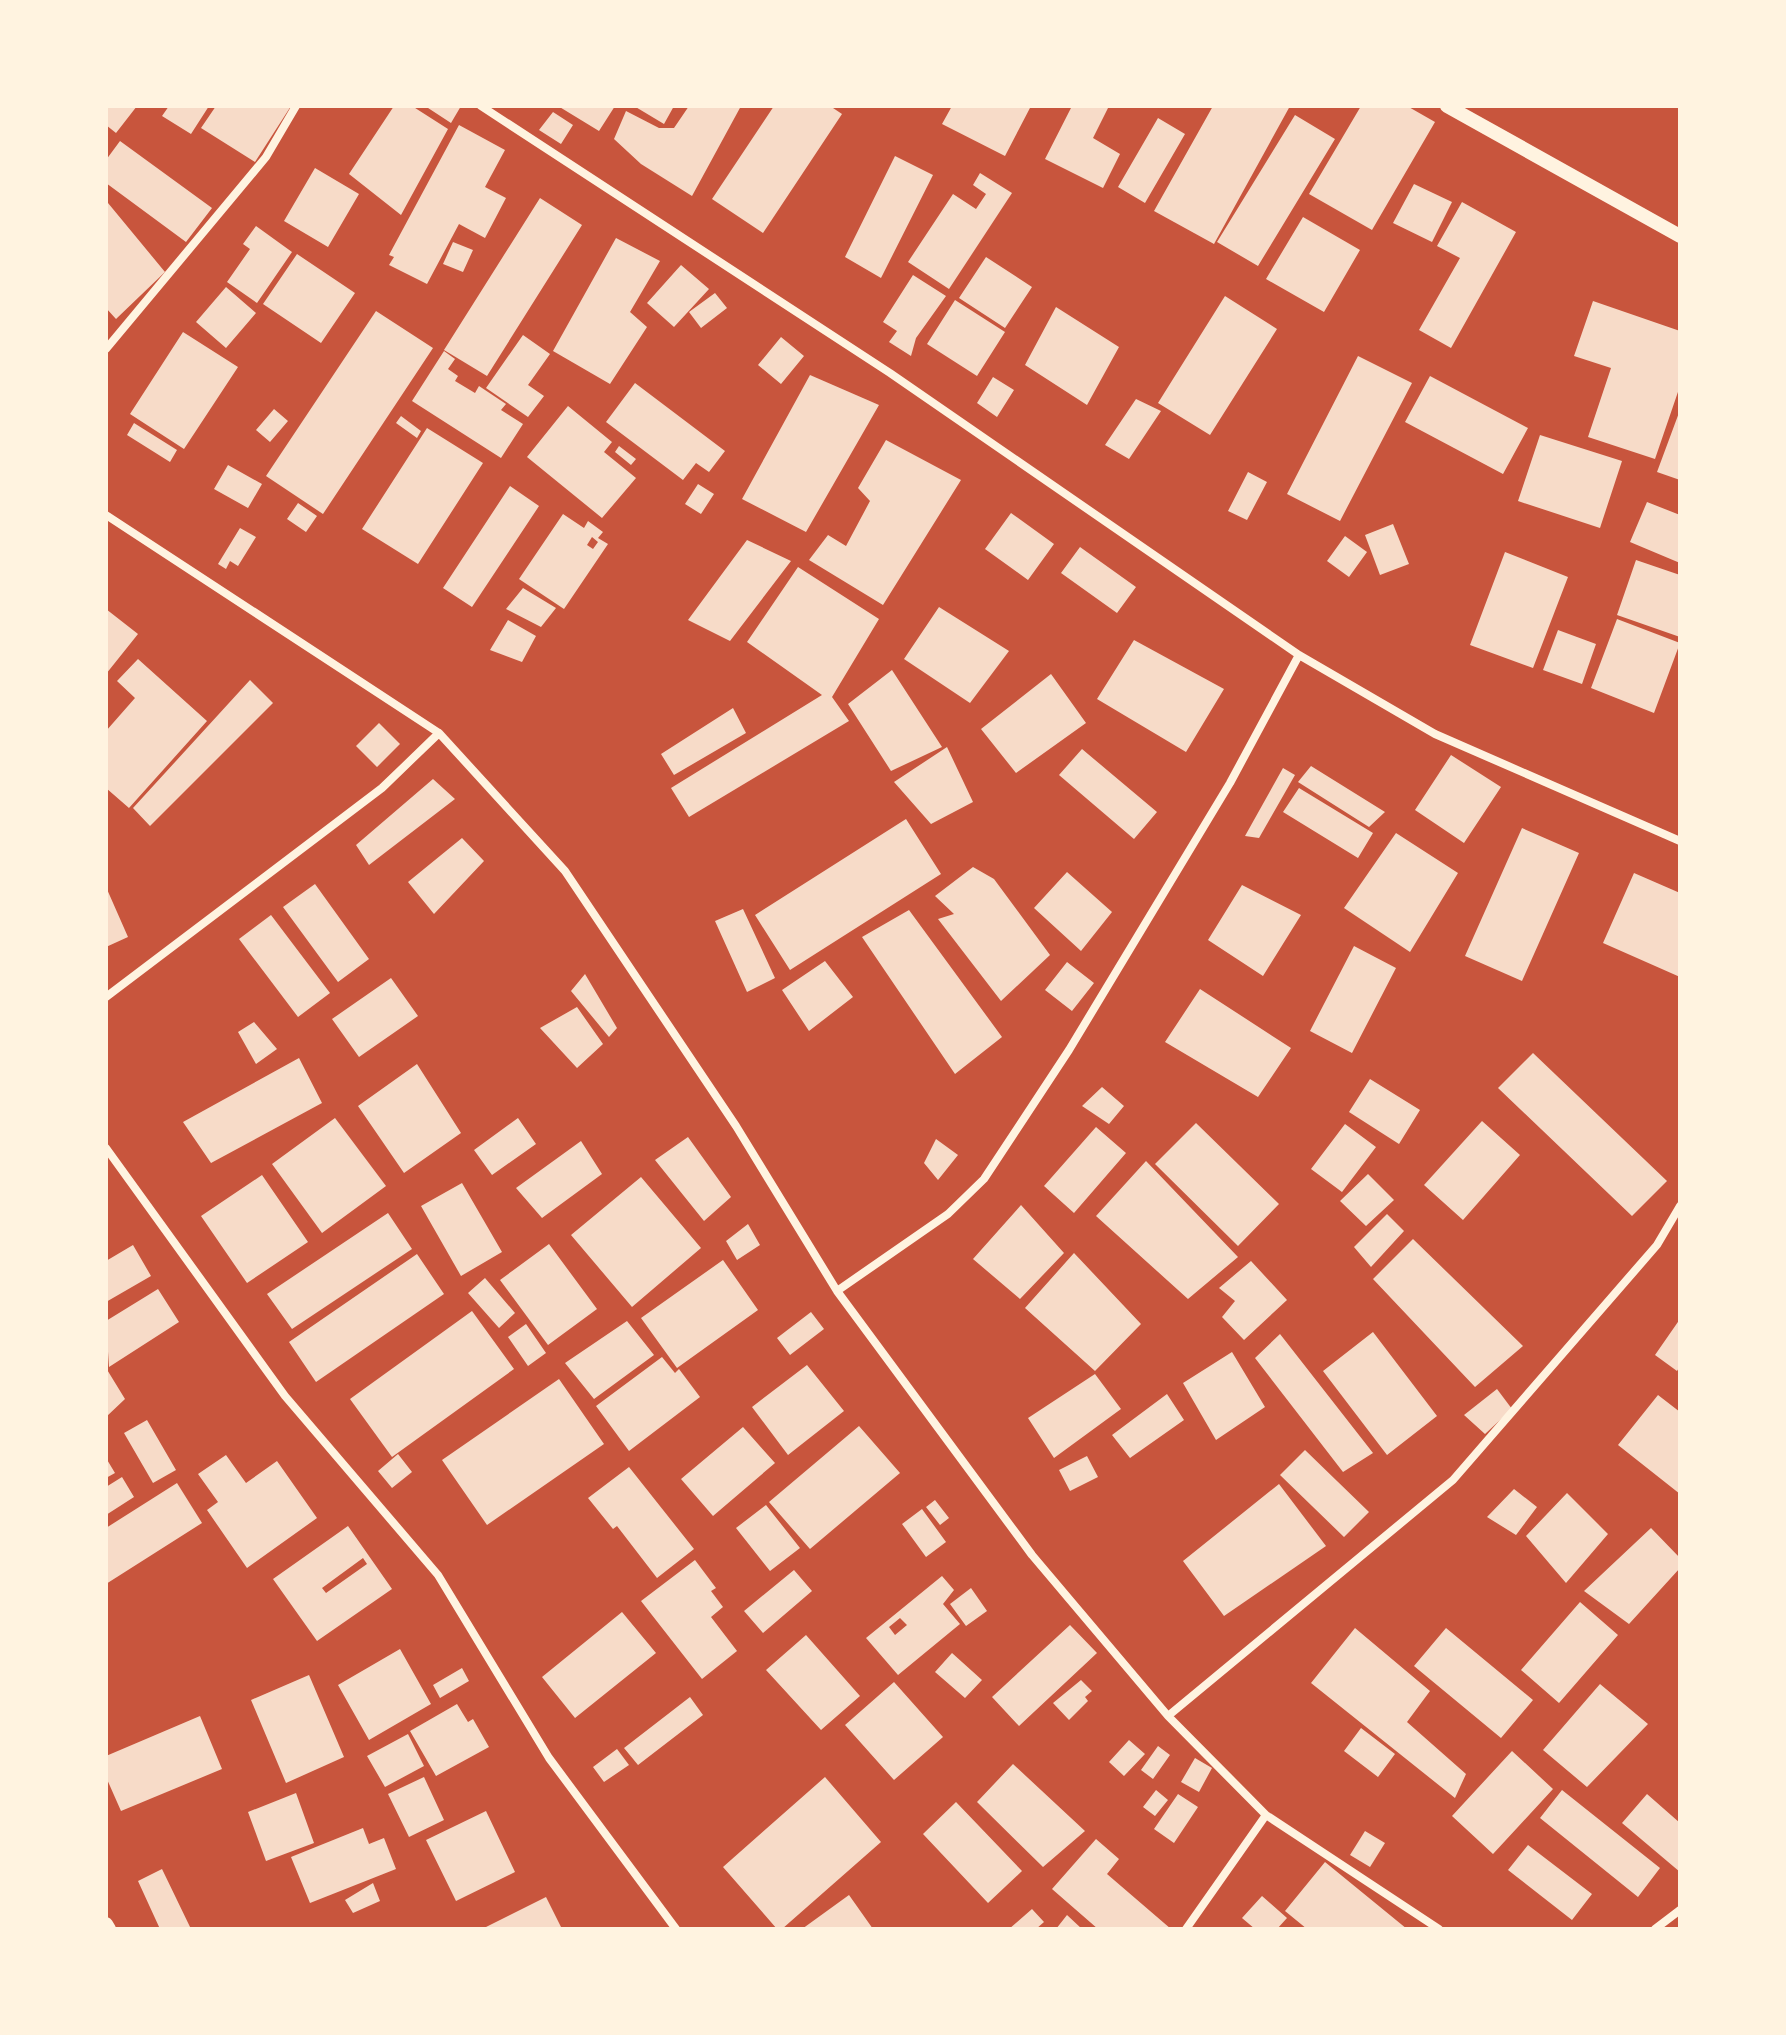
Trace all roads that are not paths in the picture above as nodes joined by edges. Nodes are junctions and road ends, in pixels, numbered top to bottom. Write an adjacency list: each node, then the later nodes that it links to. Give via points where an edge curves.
1 (296, 106): 6 (street, via 266,157)
2 (481, 106): 8 (street, via 890,373)
3 (1447, 106): 4 (street)
4 (1462, 110): 5 (street)
5 (1680, 236)
6 (106, 349)
7 (106, 515): 9 (street)
8 (1299, 655): 10 (street, via 1435,734); 14 (street, via 1214,810 984,1179 948,1214)
9 (439, 733): 11 (street, via 382,788); 14 (street, via 565,871 736,1126)
10 (1680, 841)
11 (106, 997)
12 (106, 1148): 20 (street, via 285,1396 438,1575 549,1758)
13 (1680, 1206): 15 (street, via 1657,1245 1453,1480)
14 (837, 1291): 15 (street, via 1032,1555)
15 (1168, 1716): 16 (street)
16 (1266, 1815): 21 (street); 22 (street)
17 (1680, 1910): 23 (street)
18 (106, 1924): 19 (street)
19 (109, 1929)
20 (676, 1929)
21 (1186, 1929)
22 (1439, 1929)
23 (1655, 1929)

